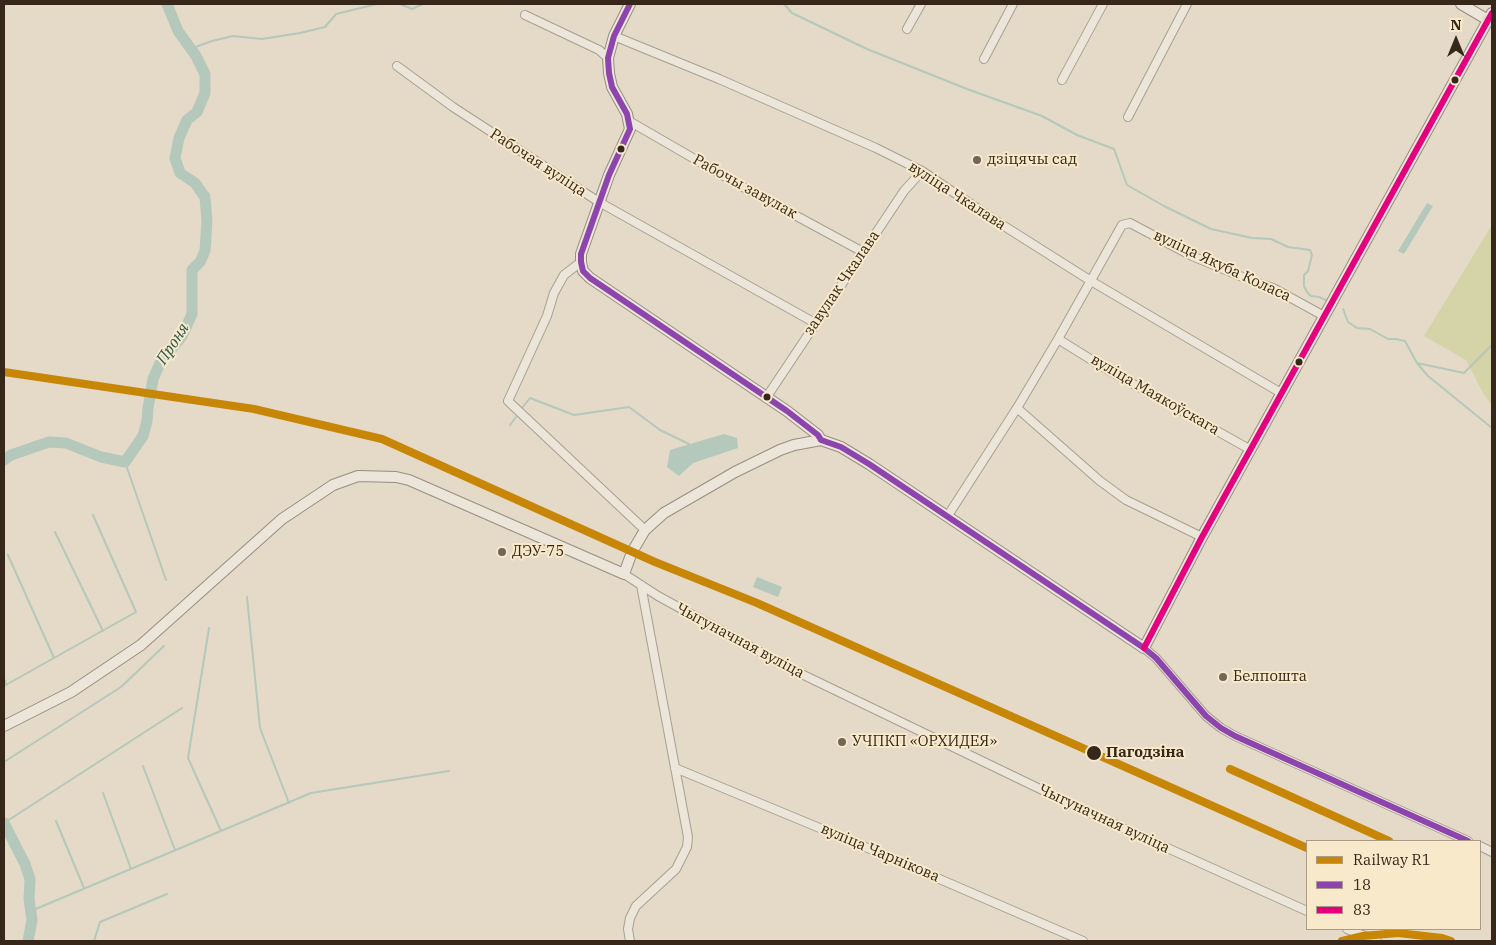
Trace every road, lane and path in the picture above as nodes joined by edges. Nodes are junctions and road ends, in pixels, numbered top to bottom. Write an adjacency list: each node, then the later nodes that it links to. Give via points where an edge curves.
1 (630, 4): 10 (street)
2 (921, 4): 9 (street)
3 (1013, 4): 12 (street)
4 (1104, 4): 14 (street)
5 (1188, 4): 15 (street)
6 (1461, 4): 8 (street)
7 (524, 15): 11 (street, via 599,50)
8 (1491, 18): 22 (street)
9 (907, 29)
10 (614, 36): 11 (street); 17 (street, вуліца Чкалава, via 719,79)
11 (608, 58): 16 (street, via 612,87)
12 (984, 58)
13 (397, 66): 18 (street, Рабочая вуліца)
14 (1062, 80)
15 (1128, 117)
16 (629, 121): 18 (street, via 627,139); 19 (street, Рабочы завулак)
17 (922, 171): 19 (street, завулак Чкалава, via 904,191); 21 (street, вуліца Чкалава)
18 (599, 202): 20 (street); 23 (street, Рабочая вуліца)
19 (863, 252): 23 (street, завулак Чкалава)
20 (580, 262): 26 (street, via 590,278); 31 (street, via 564,275 554,293 547,316 508,401)
21 (1091, 281): 22 (street, вуліца Якуба Коласа, via 1122,225 1130,223 1192,256 1273,288); 24 (street, вуліца Якуба Коласа); 25 (street, вуліца Чкалава)
22 (1324, 316): 25 (street)
23 (815, 323): 26 (street, завулак Чкалава)
24 (1058, 339): 27 (street, вуліца Якуба Коласа); 29 (street, вуліца Маякоўскага)
25 (1281, 394): 29 (street)
26 (766, 398): 28 (street, via 818,435)
27 (1017, 408): 30 (street, вуліца Якуба Коласа); 32 (street, via 1126,500)
28 (820, 440): 30 (street, via 841,447); 31 (street, via 787,448 735,472 664,514)
29 (1251, 450): 32 (street)
30 (947, 517): 35 (street)
31 (645, 530): 33 (street)
32 (1202, 537): 35 (street)
33 (624, 574): 34 (street, Чыгуначная вуліца); 36 (street, Чыгуначная вуліца, via 409,480 358,476 333,485 282,518 141,645 72,692)
34 (641, 585): 37 (street); 39 (street, Чыгуначная вуліца, via 738,642 889,718)
35 (1144, 648): 38 (street, via 1206,716 1226,730)
36 (7, 725)
37 (674, 768): 41 (street, via 688,837 687,847 676,869 636,906 628,929); 42 (street, вуліца Чарнікова)
38 (1466, 840)
39 (1306, 911)
40 (1349, 930): 43 (street)
41 (630, 941)
42 (1083, 941)
43 (1372, 941)

